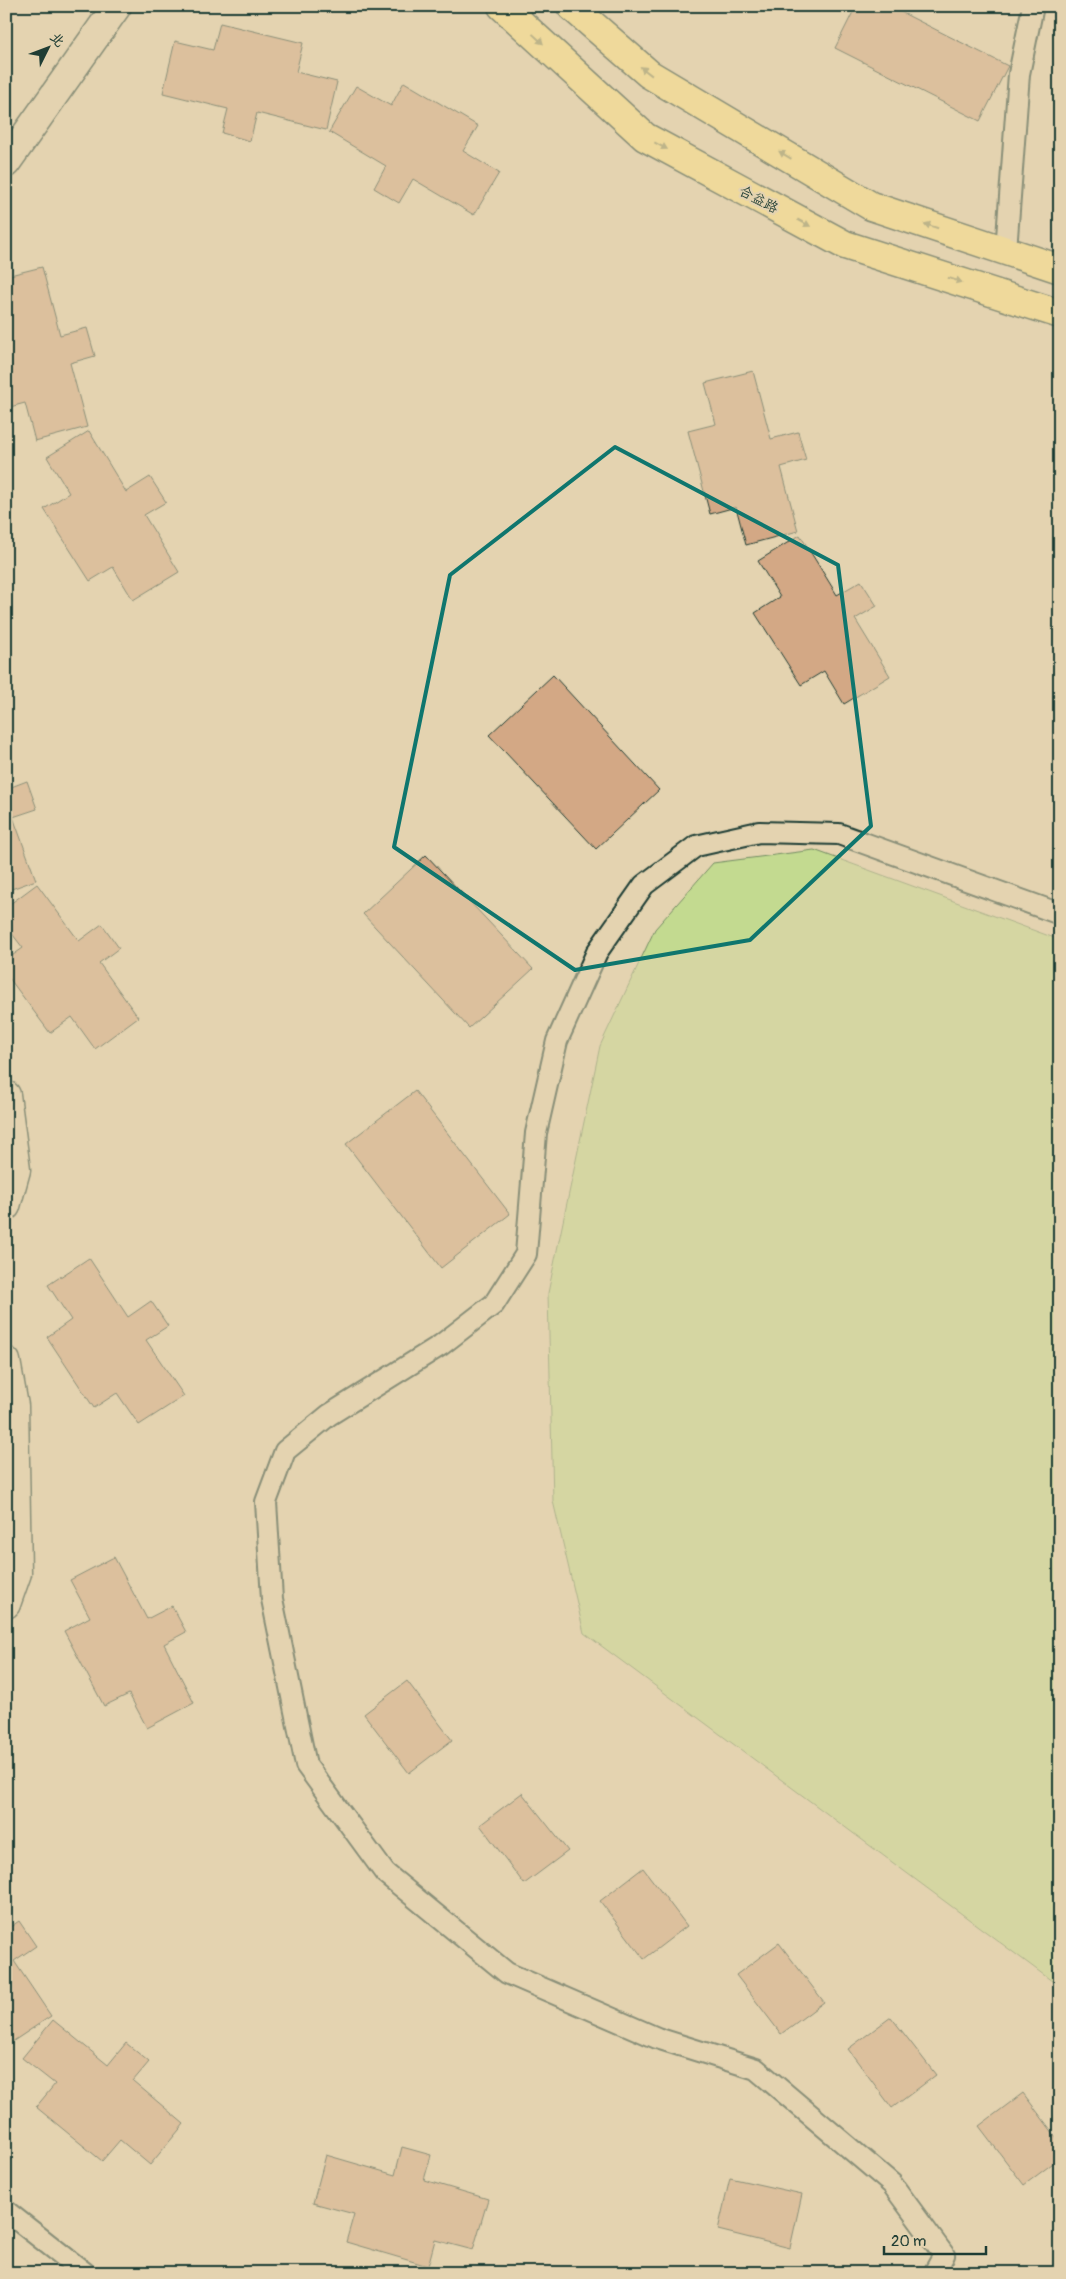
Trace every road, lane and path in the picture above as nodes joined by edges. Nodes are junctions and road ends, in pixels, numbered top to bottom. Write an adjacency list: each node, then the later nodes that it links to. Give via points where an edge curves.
1 (117, 6): 5 (street)
2 (502, 6): 8 (main road, 合益路, one-way to 8, via 645,137 846,245)
3 (571, 6): 6 (main road, one-way to 3, via 871,206 649,74)
4 (1033, 6): 6 (lane, via 1019,74)
5 (6, 163)
6 (1006, 251): 7 (main road)
7 (1060, 269)
8 (1060, 314)
9 (1060, 914): 17 (lane, via 839,834 759,832 696,846 644,885 597,952 557,1041 536,1133 526,1254 494,1304 441,1345 329,1415 285,1451 266,1502 272,1599 306,1765 385,1873 507,1973 658,2038 756,2069 892,2184 944,2255)
10 (6, 1095): 11 (street, via 16,1170)
11 (6, 1206)
12 (6, 1361): 13 (street)
13 (9, 1390): 14 (street, via 14,1406 17,1572)
14 (6, 1604)
15 (6, 2211): 16 (lane)
16 (84, 2273)
17 (934, 2273)

